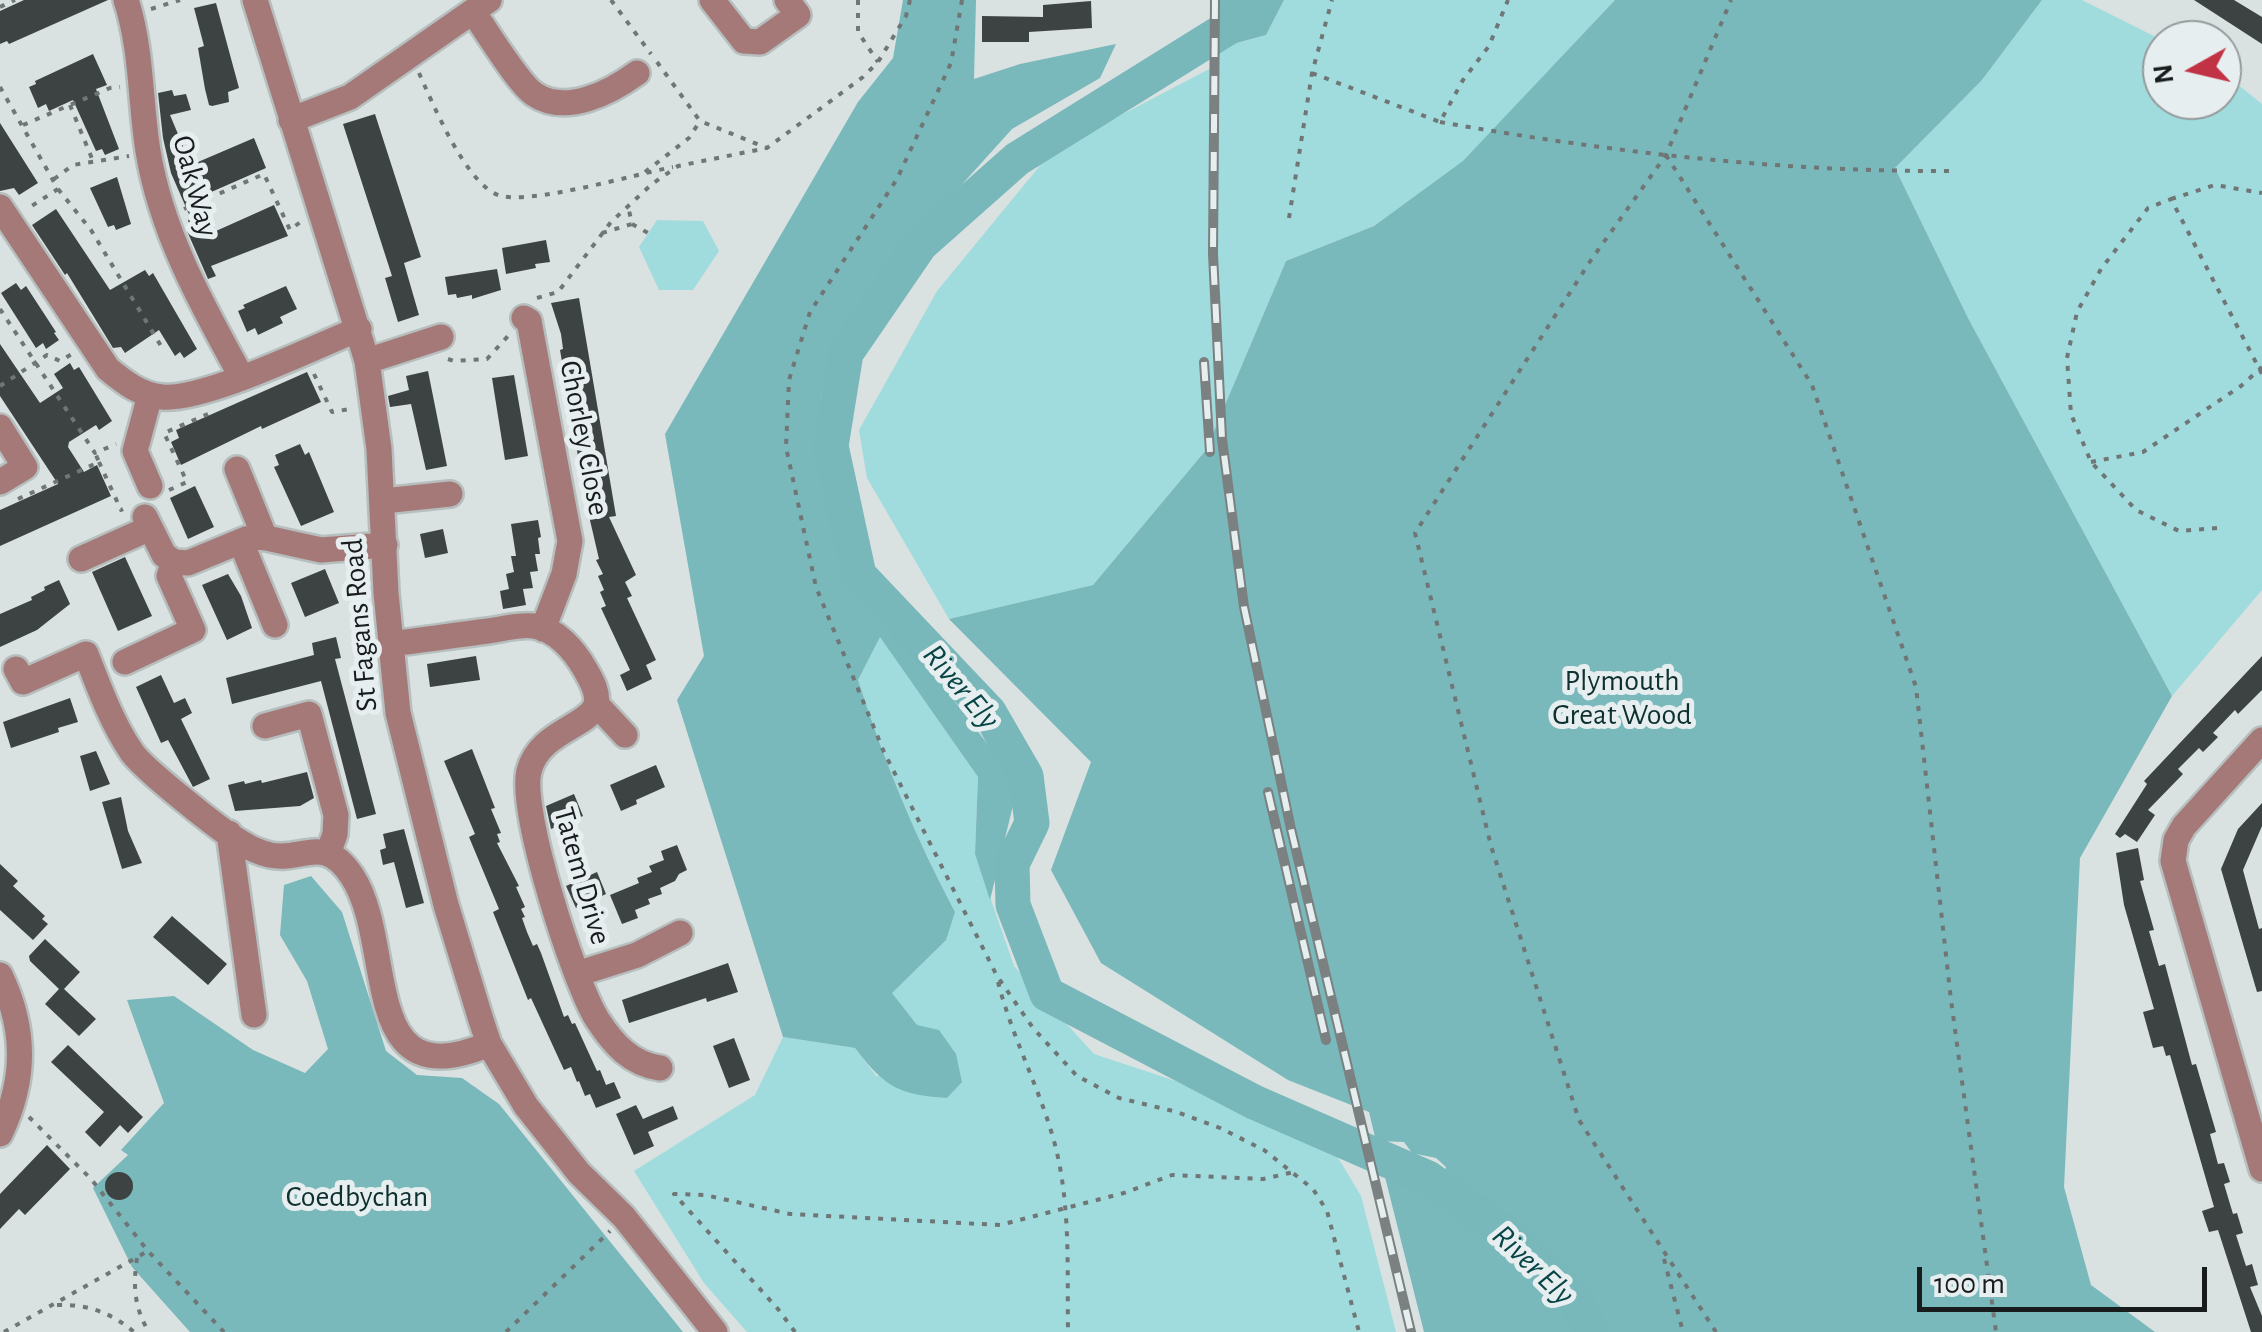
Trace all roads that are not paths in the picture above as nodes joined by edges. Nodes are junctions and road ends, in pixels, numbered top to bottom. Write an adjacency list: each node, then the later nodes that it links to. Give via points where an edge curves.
1 (255, 0): 7 (street, St Fagans Road)
2 (712, 0): 3 (street, via 744,41 760,42 798,15)
3 (787, 0)
4 (481, 6): 6 (street, via 531,93 547,101 598,96); 7 (street, via 350,97)
5 (128, 8): 13 (street, Oak Way, via 148,153 166,216 195,292)
6 (636, 73)
7 (291, 120): 10 (street, St Fagans Road)
8 (4, 214): 14 (street, via 108,369)
9 (526, 320): 26 (street, Chorley Close, via 570,541)
10 (359, 329): 12 (street, St Fagans Road); 13 (street)
11 (442, 347): 12 (street)
12 (367, 360): 19 (street, St Fagans Road)
13 (241, 376): 14 (street, via 192,396)
14 (150, 395): 20 (street, via 135,451)
15 (0, 428): 17 (street, via 25,467)
16 (237, 468): 21 (street)
17 (6, 492)
18 (450, 494): 19 (street)
19 (383, 501): 22 (street, St Fagans Road)
20 (147, 506): 23 (street); 24 (street, via 164,555)
21 (253, 540): 22 (street, via 321,550); 24 (street); 25 (street)
22 (384, 545): 27 (street, St Fagans Road)
23 (81, 559)
24 (174, 562): 28 (street, via 169,576 192,630)
25 (275, 624)
26 (543, 628): 27 (street); 30 (street, via 580,660)
27 (390, 644): 40 (street, St Fagans Road, via 410,765)
28 (125, 662)
29 (16, 669): 34 (street, via 23,682 81,646 133,755)
30 (596, 705): 32 (street); 37 (street, Tatem Drive, via 545,743 527,786)
31 (265, 726): 35 (street, via 310,714 336,815)
32 (625, 735)
33 (2262, 740): 43 (street, via 2184,826 2173,861)
34 (229, 833): 35 (street, via 273,856); 39 (street)
35 (328, 854): 40 (street, via 358,889 394,1026 410,1048 444,1058)
36 (680, 933): 37 (street)
37 (577, 974): 41 (street, Tatem Drive, via 611,1038 641,1066)
38 (0, 975): 42 (street, via 14,1004 21,1048)
39 (254, 1014)
40 (489, 1044): 44 (street, St Fagans Road, via 526,1106 578,1172)
41 (660, 1068)
42 (5, 1122)
43 (2262, 1169)
44 (716, 1332)

